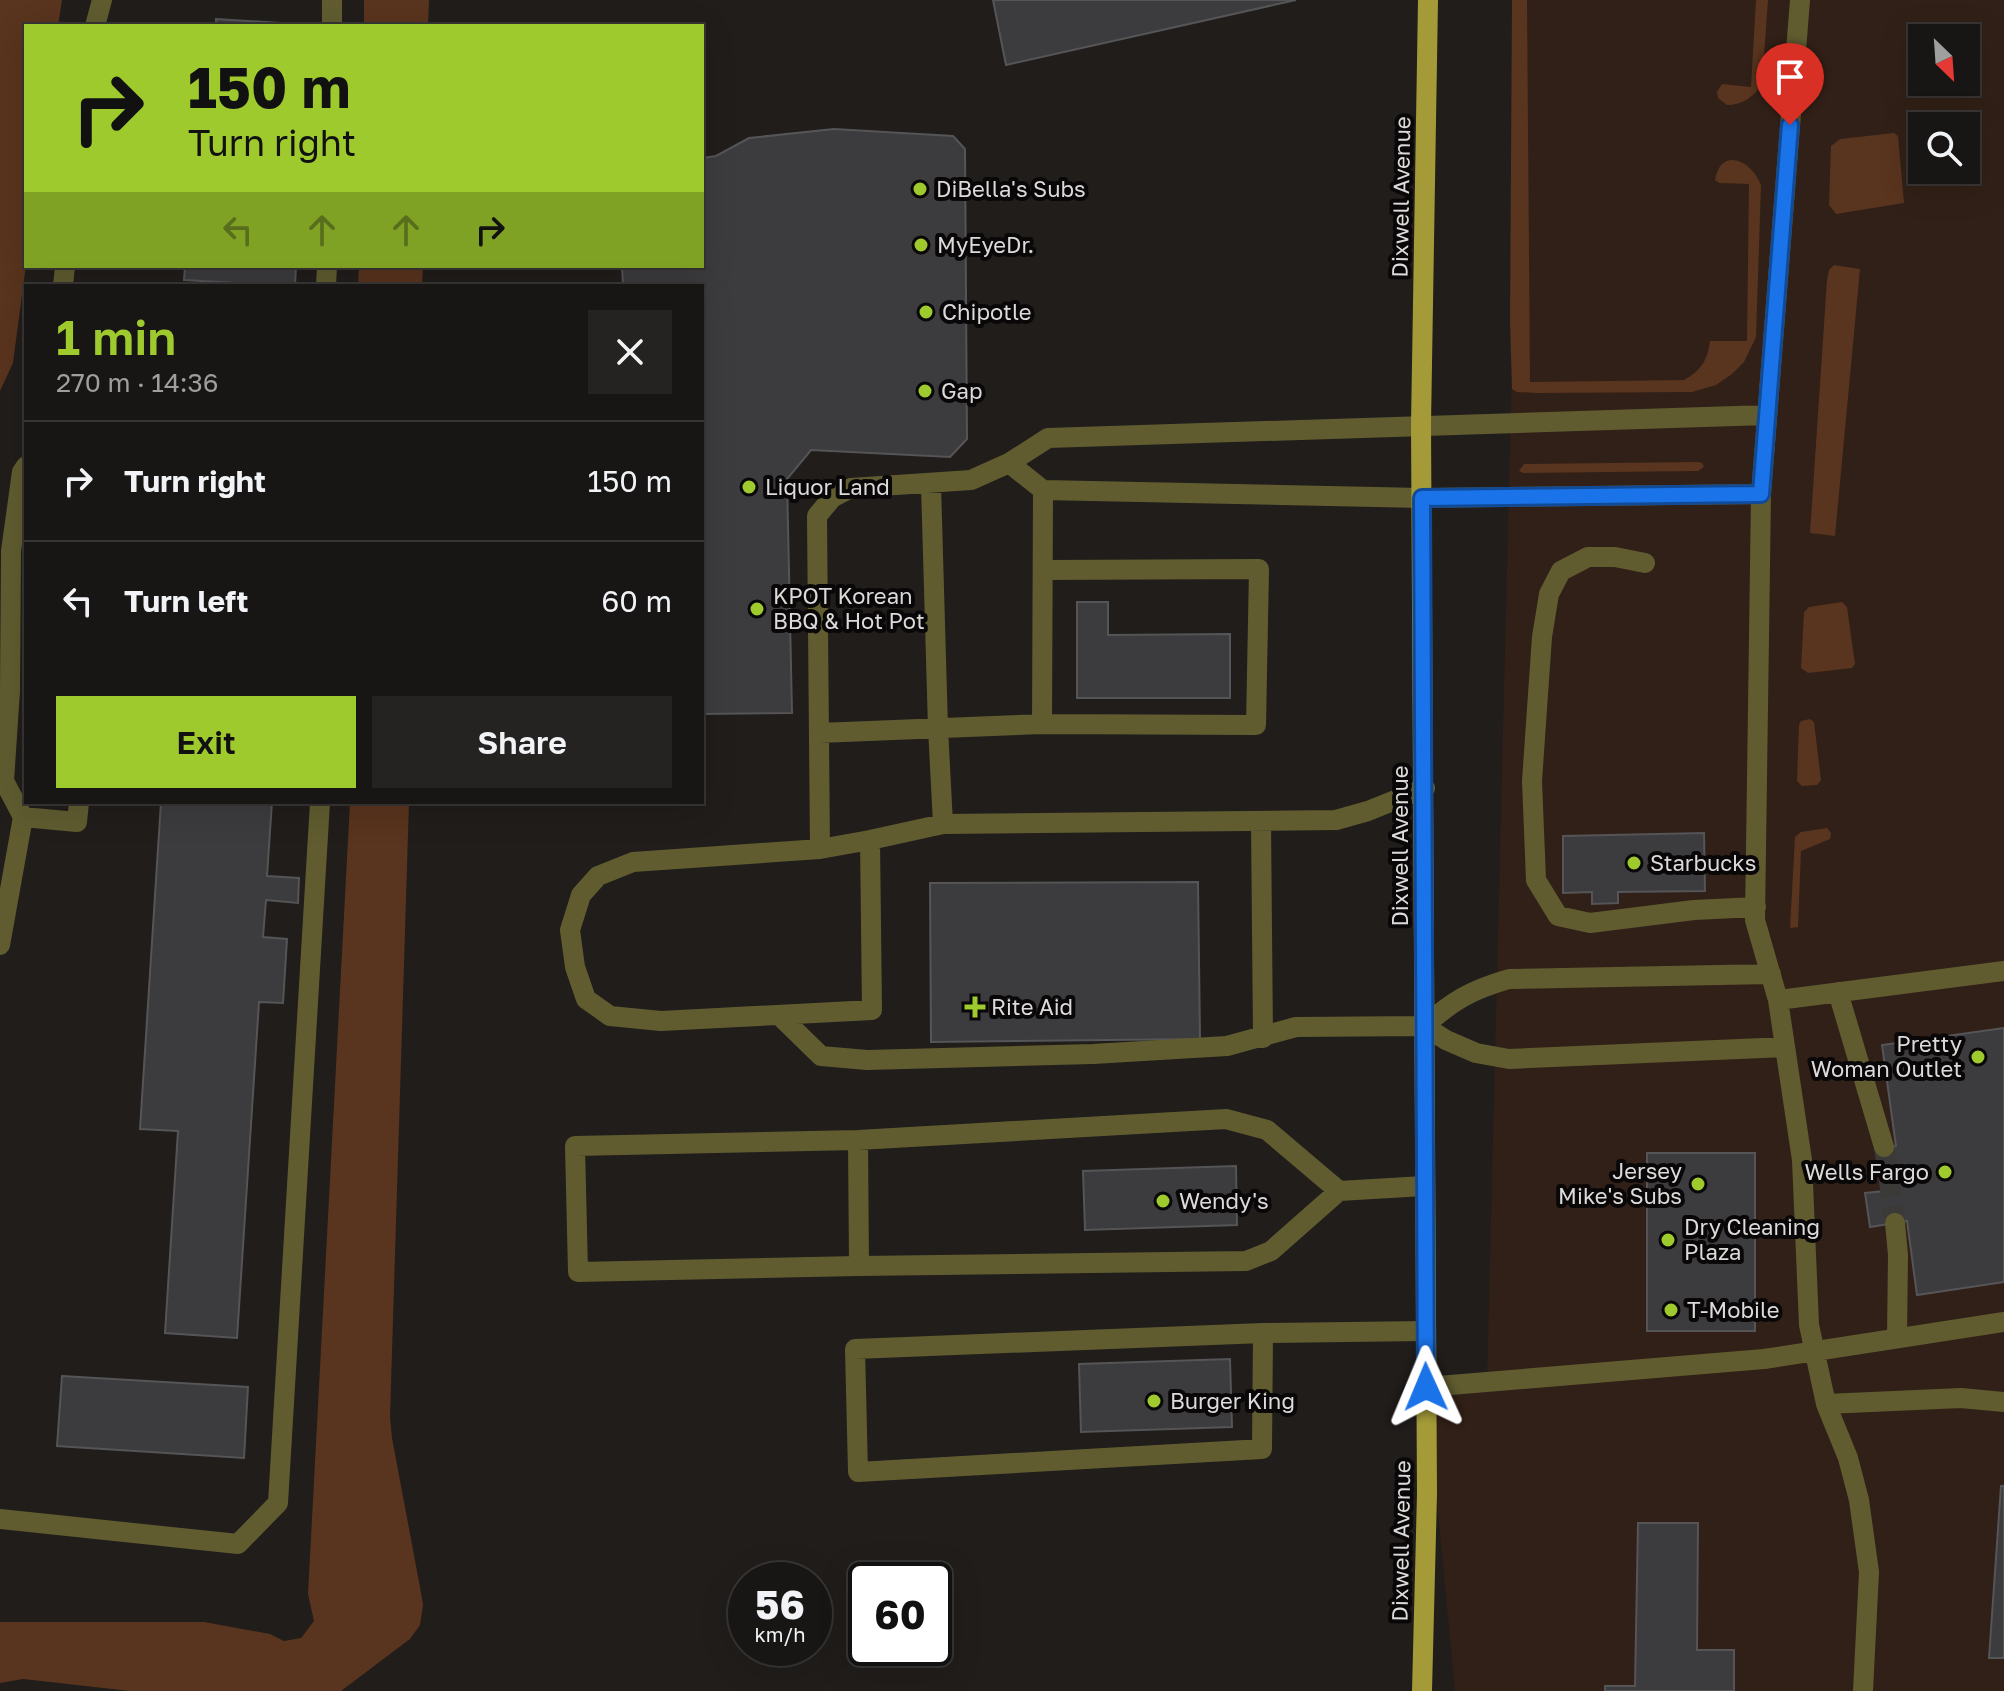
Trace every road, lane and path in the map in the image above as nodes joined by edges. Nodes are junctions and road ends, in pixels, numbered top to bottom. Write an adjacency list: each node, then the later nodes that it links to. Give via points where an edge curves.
1 (102, 0): 5 (lane)
2 (332, 0): 6 (lane)
3 (1428, 0): 8 (main road, Dixwell Avenue)
4 (1800, 0): 7 (lane)
5 (96, 24)
6 (332, 24)
7 (1767, 415): 8 (lane); 13 (lane)
8 (1421, 425): 9 (lane, via 1048,438); 14 (main road, Dixwell Avenue)
9 (1009, 463): 11 (lane, via 971,480); 12 (lane)
10 (24, 469): 23 (lane, via 11,551 4,781)
11 (931, 485): 18 (lane); 19 (lane, via 851,488 832,498 817,516)
12 (1043, 490): 14 (lane); 16 (lane)
13 (1761, 494): 14 (lane); 28 (lane)
14 (1422, 498): 20 (main road, Dixwell Avenue)
15 (1645, 563): 28 (lane, via 1588,557 1561,571 1549,594 1532,781 1536,880 1558,916 1590,923)
16 (1043, 570): 17 (lane); 17 (lane, via 1259,569 1256,725)
17 (1042, 724): 18 (lane)
18 (938, 728): 19 (lane); 25 (lane)
19 (819, 733): 27 (lane)
20 (1425, 788): 24 (lane, via 1336,820); 35 (main road, Dixwell Avenue)
21 (79, 804): 23 (lane, via 77,822)
22 (320, 804): 52 (lane, via 278,1503 238,1544)
23 (23, 817): 29 (lane)
24 (1261, 822): 25 (lane); 36 (lane)
25 (943, 824): 26 (lane)
26 (870, 840): 27 (lane); 34 (lane, via 872,1010)
27 (820, 849): 34 (lane, via 633,862 598,876 581,895 570,930 586,999 610,1016 661,1021)
28 (1756, 907): 31 (lane)
29 (0, 945)
30 (2004, 971): 32 (lane)
31 (1771, 974): 33 (lane); 35 (lane, via 1509,979 1477,988)
32 (1838, 992): 33 (lane); 39 (lane)
33 (1778, 1000): 37 (lane)
34 (779, 1015): 36 (lane, via 821,1056 867,1060 1093,1054 1227,1046)
35 (1424, 1026): 36 (lane, via 1296,1027); 37 (lane, via 1476,1053 1509,1059); 40 (main road, Dixwell Avenue)
36 (1263, 1038)
37 (1785, 1047): 48 (lane, via 1802,1160 1809,1325)
38 (858, 1140): 41 (lane, via 1226,1119 1267,1130); 43 (lane); 43 (lane, via 575,1146 578,1272)
39 (1884, 1147)
40 (1424, 1186): 41 (lane); 45 (main road, Dixwell Avenue)
41 (1339, 1191): 43 (lane, via 1271,1251 1246,1261)
42 (1895, 1223): 47 (lane)
43 (859, 1266)
44 (2004, 1322): 47 (lane)
45 (1425, 1331): 46 (lane); 49 (main road, Dixwell Avenue)
46 (1263, 1333): 46 (lane, via 855,1349 858,1472 1262,1449)
47 (1897, 1338): 48 (lane)
48 (1815, 1351): 49 (lane); 51 (lane)
49 (1426, 1387): 53 (main road, Dixwell Avenue)
50 (2004, 1402): 51 (lane, via 1961,1398)
51 (1826, 1404): 54 (lane, via 1859,1500 1869,1572)
52 (0, 1519)
53 (1422, 1691)
54 (1863, 1691)

